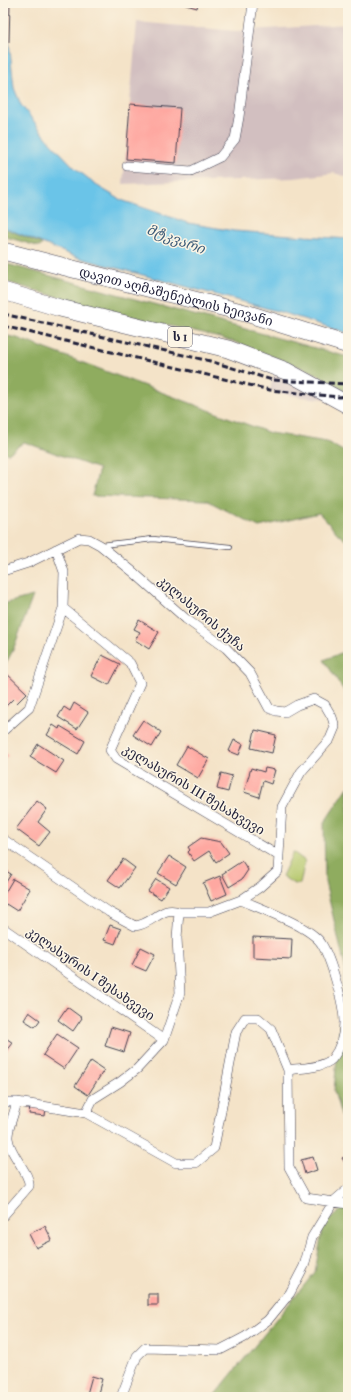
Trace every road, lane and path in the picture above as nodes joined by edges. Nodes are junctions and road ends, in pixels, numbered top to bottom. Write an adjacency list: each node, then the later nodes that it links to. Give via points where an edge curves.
1 (253, 3): 2 (street, via 235,139 220,157 190,171)
2 (127, 166)
3 (3, 251): 5 (highway, დავით აღმაშენებლის ხეივანი, via 249,314)
4 (3, 291): 6 (highway, ს 1, via 60,308 228,349 286,371)
5 (348, 345)
6 (348, 405)
7 (100, 545): 8 (lane, via 153,539); 9 (street, კელასურის ქუჩა, via 89,539 79,538); 14 (street, კელასურის ქუჩა, via 186,619 226,648 250,673 269,708 285,712 297,704 314,699 325,705 332,717 335,727 330,739 302,772 282,807)
8 (230, 547)
9 (56, 549): 10 (street, via 28,563); 11 (street, via 64,572)
10 (3, 571)
11 (63, 608): 12 (street, via 29,708); 14 (street, კელასურის III შესახვევი, via 130,663 140,683 110,750 116,759)
12 (3, 732)
13 (3, 839): 16 (street, კელასურის ქუჩა, via 109,912 135,926 154,920 164,911 171,909)
14 (279, 856): 15 (street, კელასურის ქუჩა, via 278,872)
15 (241, 900): 16 (street, კელასურის ქუჩა, via 209,912); 19 (street, via 298,925 321,943 334,976 344,1022 341,1043 331,1060)
16 (180, 912): 18 (street, via 177,938 180,993)
17 (3, 928): 18 (street, კელასურის I შესახვევი)
18 (164, 1040): 22 (street, via 137,1069 93,1099)
19 (288, 1070): 22 (street, via 271,1029 258,1018 245,1018 236,1032 214,1148 196,1163 176,1163); 24 (street, via 289,1167 306,1198)
20 (3, 1102): 21 (street)
21 (17, 1102): 22 (street); 26 (street, via 7,1138 15,1159 29,1178 29,1186)
22 (86, 1113)
23 (348, 1189): 24 (street)
24 (334, 1201): 25 (street); 27 (street, via 312,1237 304,1266 290,1293 268,1320 246,1337 220,1350 145,1348 137,1356)
25 (348, 1204)
26 (3, 1216)
27 (121, 1397)

